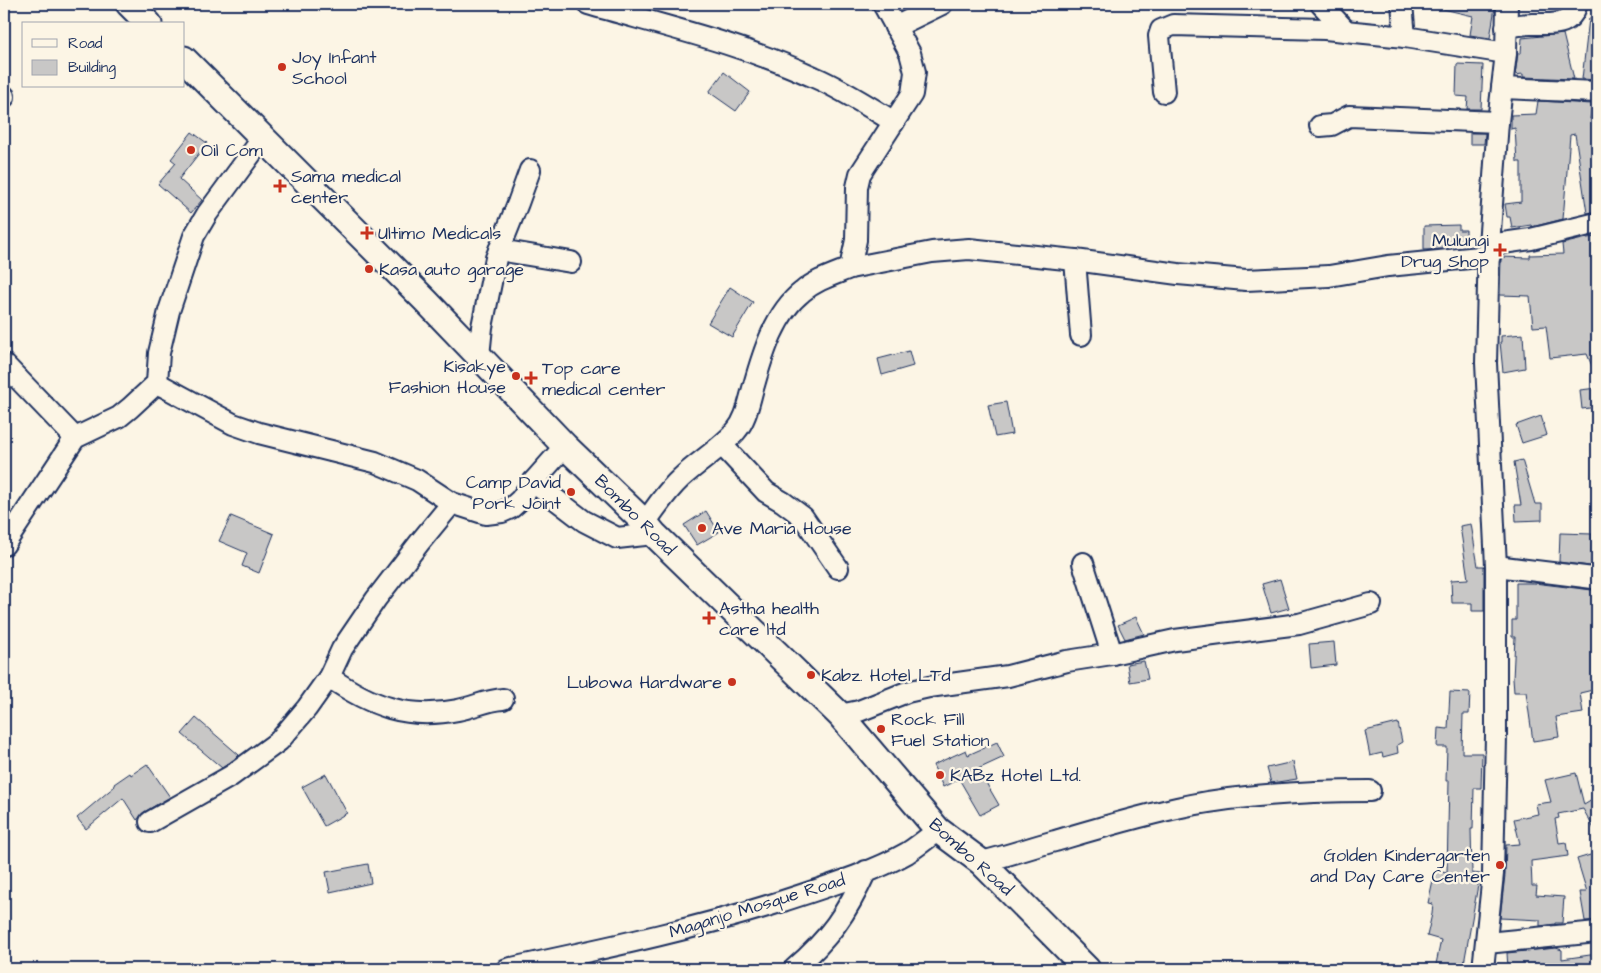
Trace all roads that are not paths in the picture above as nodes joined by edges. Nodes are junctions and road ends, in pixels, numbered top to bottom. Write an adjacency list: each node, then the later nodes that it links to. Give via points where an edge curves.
1 (129, 4): 9 (main road)
2 (588, 4): 19 (street, via 723,42 779,62 816,78)
3 (883, 4): 10 (street)
4 (942, 4): 10 (street)
5 (1321, 4): 12 (street)
6 (1402, 4): 13 (street)
7 (1506, 4): 11 (street)
8 (1578, 4): 11 (street, via 1568,20 1558,24)
9 (147, 22)
10 (895, 27): 19 (street, via 910,53 915,72 912,94)
11 (1506, 27): 14 (street)
12 (1346, 31): 13 (street); 17 (street, via 1173,25 1162,30 1159,36)
13 (1405, 37): 14 (street)
14 (1506, 53): 16 (street)
15 (185, 60): 22 (main road, Bombo Road)
16 (1502, 88): 18 (street); 20 (street)
17 (1164, 92)
18 (1597, 92)
19 (894, 122): 29 (street, via 860,174 856,240)
20 (1498, 122): 21 (street, via 1349,116); 26 (street)
21 (1320, 126)
22 (262, 139): 31 (main road, Bombo Road); 33 (street, via 194,236 169,311 159,354)
23 (530, 170): 25 (street)
24 (1597, 224): 26 (street)
25 (499, 250): 28 (street); 31 (street)
26 (1489, 251): 27 (street, via 1329,276 1246,280); 42 (street, via 1486,363)
27 (1075, 260): 29 (street, via 969,249 932,252); 30 (street)
28 (571, 262)
29 (850, 268): 35 (street, via 821,279 784,309 766,348 746,414 737,430)
30 (1081, 335)
31 (479, 356): 36 (main road, Bombo Road)
32 (4, 364): 34 (street)
33 (157, 383): 34 (street, via 119,417); 38 (street, via 233,424 394,469)
34 (75, 438): 40 (street)
35 (722, 445): 39 (street, via 681,478 658,503); 43 (street, via 766,492 803,517)
36 (566, 446): 37 (street); 39 (main road, Bombo Road)
37 (533, 482): 38 (street, via 520,500 502,512 486,514); 39 (street, via 584,521 617,538)
38 (452, 503): 47 (street, via 376,600 342,649)
39 (649, 528): 49 (main road, Bombo Road)
40 (4, 545)
41 (1083, 563): 46 (street)
42 (1496, 566): 44 (street); 56 (street, via 1493,874)
43 (838, 568)
44 (1593, 578)
45 (1372, 604): 46 (street, via 1299,624 1175,640)
46 (1112, 654): 49 (street, via 1008,676 929,687)
47 (329, 677): 48 (street, via 362,698 419,714 458,710); 51 (street, via 279,741 231,776)
48 (503, 699)
49 (840, 715): 52 (main road, Bombo Road)
50 (1370, 791): 53 (street, via 1294,793 1191,805)
51 (150, 822)
52 (938, 830): 53 (main road, Bombo Road); 54 (street, Maganjo Mosque Road, via 907,852)
53 (981, 862): 59 (main road, Bombo Road)
54 (866, 871): 57 (street, Maganjo Mosque Road, via 726,919); 58 (street, via 854,898 830,935)
55 (1597, 932): 56 (street)
56 (1487, 942): 60 (street)
57 (507, 969)
58 (794, 969)
59 (1087, 969)
60 (1483, 969)

